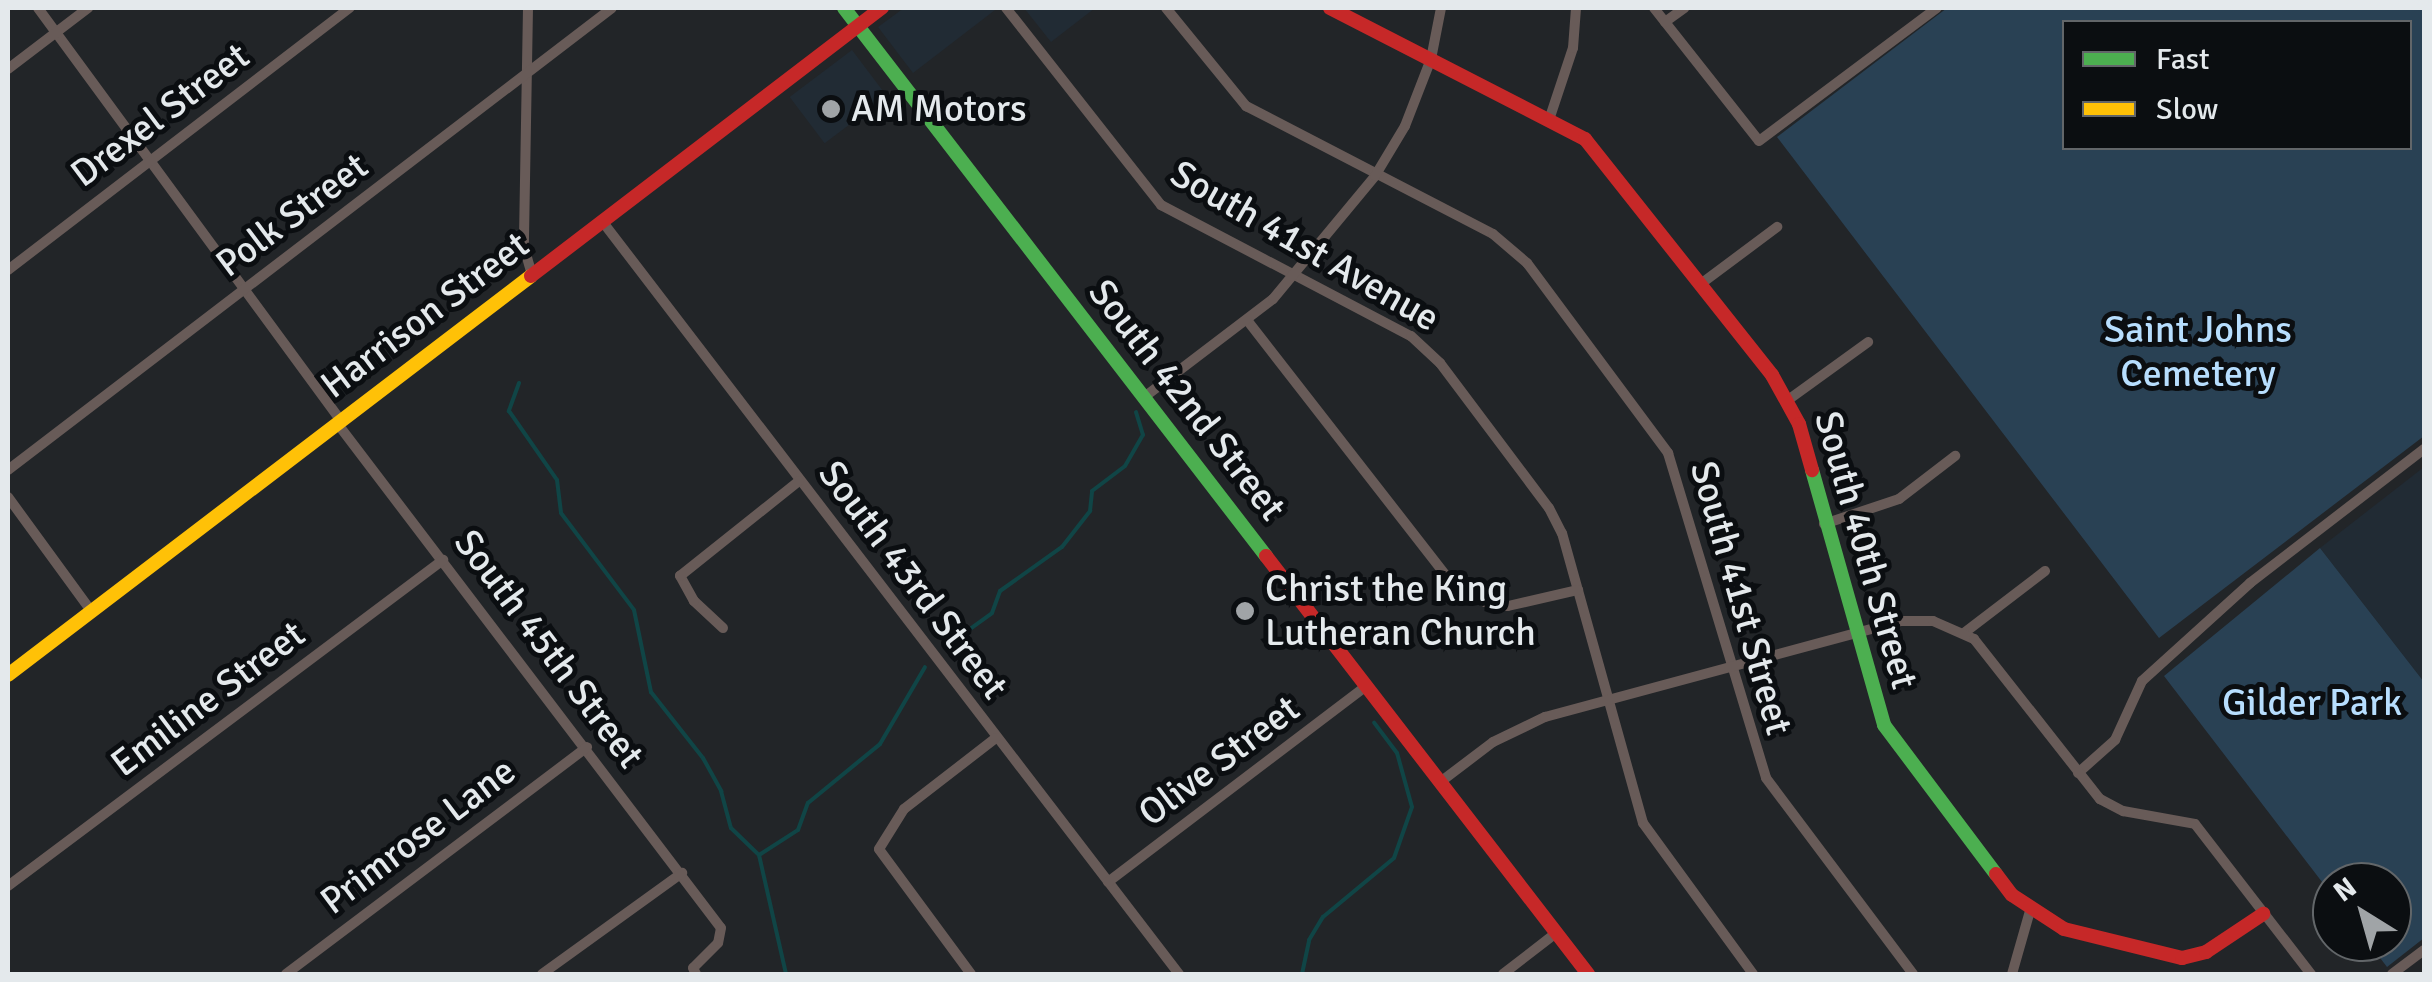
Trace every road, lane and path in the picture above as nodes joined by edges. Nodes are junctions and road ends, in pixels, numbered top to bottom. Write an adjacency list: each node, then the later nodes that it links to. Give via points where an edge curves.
1 (38, 8): 18 (street, South 45th Street)
2 (88, 8): 18 (street)
3 (350, 8): 23 (street, Drexel Street)
4 (528, 8): 21 (street)
5 (612, 8): 21 (street, Polk Street)
6 (844, 8): 17 (street, South 42nd Street)
7 (882, 8): 17 (street, Harrison Street)
8 (1006, 8): 29 (street, South 41st Avenue, via 1161,206)
9 (1166, 8): 24 (street, South 41st Street, via 1246,106)
10 (1330, 8): 19 (street, South 40th Street)
11 (1441, 8): 19 (street)
12 (1576, 8): 22 (street, via 1572,48)
13 (1654, 8): 16 (street)
14 (1684, 8): 16 (street)
15 (1937, 8): 16 (street, via 1759,141)
16 (1665, 22)
17 (858, 26): 25 (street, Harrison Street); 34 (street, South 42nd Street)
18 (56, 32): 20 (street); 23 (street, South 45th Street)
19 (1431, 58): 22 (street, South 40th Street); 24 (street, via 1406,126)
20 (8, 69)
21 (526, 74): 28 (street, via 524,248); 31 (street, Polk Street)
22 (1548, 120): 30 (street, South 40th Street, via 1600,150)
23 (151, 160): 27 (street, Drexel Street); 31 (street, South 45th Street)
24 (1375, 176): 29 (street); 50 (street, South 41st Street, via 1508,244 1644,418 1680,480)
25 (602, 221): 28 (street, Harrison Street); 40 (street, South 43rd Street)
26 (1777, 227): 30 (street)
27 (8, 270)
28 (532, 275): 36 (street, Harrison Street)
29 (1294, 277): 32 (street); 45 (street, South 41st Avenue, via 1411,336 1440,362 1549,508)
30 (1702, 283): 35 (street, South 40th Street)
31 (246, 288): 36 (street, South 45th Street); 39 (street, Polk Street)
32 (1247, 320): 34 (street); 45 (street, via 1452,583 1485,602 1508,606)
33 (1868, 342): 35 (street)
34 (1143, 398): 52 (street, South 42nd Street)
35 (1788, 400): 42 (street, South 40th Street)
36 (339, 422): 43 (street, South 45th Street); 46 (street, Harrison Street)
37 (2424, 450): 56 (street, via 2250,583 2142,681 2115,740)
38 (1955, 456): 42 (street, via 1898,499)
39 (8, 470)
40 (799, 481): 47 (street, via 680,576 694,602); 54 (street, South 43rd Street)
41 (8, 497): 46 (street)
42 (1824, 524): 49 (street, South 40th Street)
43 (444, 560): 55 (street, South 45th Street); 60 (street, Emiline Street)
44 (2044, 571): 48 (street)
45 (1578, 590): 53 (street, South 41st Avenue)
46 (91, 611): 51 (street, Harrison Street)
47 (723, 628)
48 (1964, 633): 49 (street, via 1920,619); 56 (street)
49 (1853, 635): 50 (street); 61 (street, South 40th Street, via 1884,725)
50 (1730, 667): 53 (street); 73 (street, South 41st Street, via 1766,778)
51 (8, 675)
52 (1365, 687): 57 (street, South 42nd Street); 59 (street, Olive Street)
53 (1608, 700): 57 (street, via 1514,729); 72 (street, South 41st Avenue, via 1642,822)
54 (996, 738): 59 (street, South 43rd Street); 68 (street, via 904,809 880,838 884,862)
55 (587, 747): 58 (street, South 45th Street); 65 (street, Primrose Lane)
56 (2078, 773): 62 (street, via 2111,806 2195,824)
57 (1439, 783): 63 (street, South 42nd Street)
58 (682, 873): 66 (street); 67 (street, South 45th Street, via 723,934 693,968)
59 (1108, 882): 69 (street, South 43rd Street)
60 (8, 886)
61 (2030, 911): 62 (street, via 2130,950 2182,958 2206,952); 74 (street)
62 (2264, 914): 75 (street)
63 (1556, 933): 70 (street); 71 (street, South 42nd Street)
64 (2424, 950): 76 (street)
65 (286, 974)
66 (542, 974)
67 (696, 974)
68 (972, 974)
69 (1178, 974)
70 (1503, 974)
71 (1588, 974)
72 (1753, 974)
73 (1913, 974)
74 (2012, 974)
75 (2310, 974)
76 (2392, 974)

